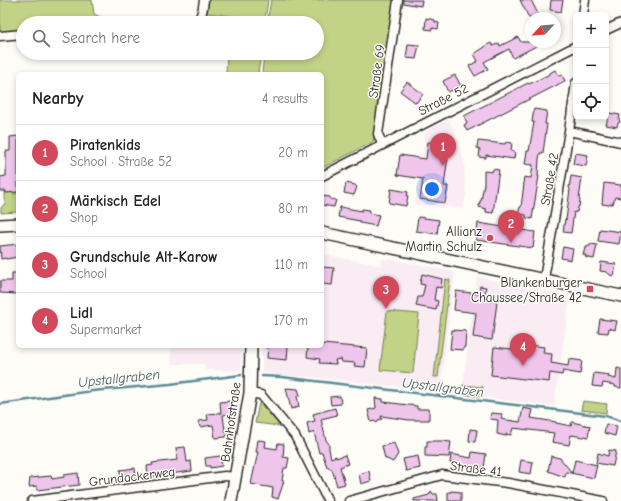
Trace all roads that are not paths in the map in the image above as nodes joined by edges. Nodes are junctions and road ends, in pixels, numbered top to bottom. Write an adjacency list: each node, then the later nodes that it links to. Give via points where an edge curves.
1 (204, 0): 5 (street)
2 (398, 0): 14 (street, Straße 69, via 378,134)
3 (585, 0): 4 (street)
4 (583, 12)
5 (200, 16)
6 (621, 23): 7 (street)
7 (609, 29)
8 (16, 35): 9 (street)
9 (0, 36)
10 (573, 48): 14 (street, Straße 52)
11 (576, 84): 12 (street, Straße 42)
12 (569, 131): 13 (street); 19 (street, Straße 42)
13 (621, 142)
14 (382, 144): 15 (street, Straße 52)
15 (324, 175)
16 (16, 224): 17 (main road)
17 (0, 225)
18 (324, 233): 19 (main road)
19 (544, 279): 20 (main road)
20 (621, 296)
21 (251, 348): 22 (main road, Bahnhofstraße)
22 (250, 393): 23 (main road, Bahnhofstraße); 27 (street, via 261,395 295,436)
23 (236, 477): 25 (street, Grundackerweg, via 225,476); 26 (main road, Bahnhofstraße)
24 (582, 499): 28 (street, Straße 41, via 508,484 442,476); 29 (street, Straße 41)
25 (32, 501)
26 (231, 501)
27 (328, 501)
28 (349, 501)
29 (603, 501)

